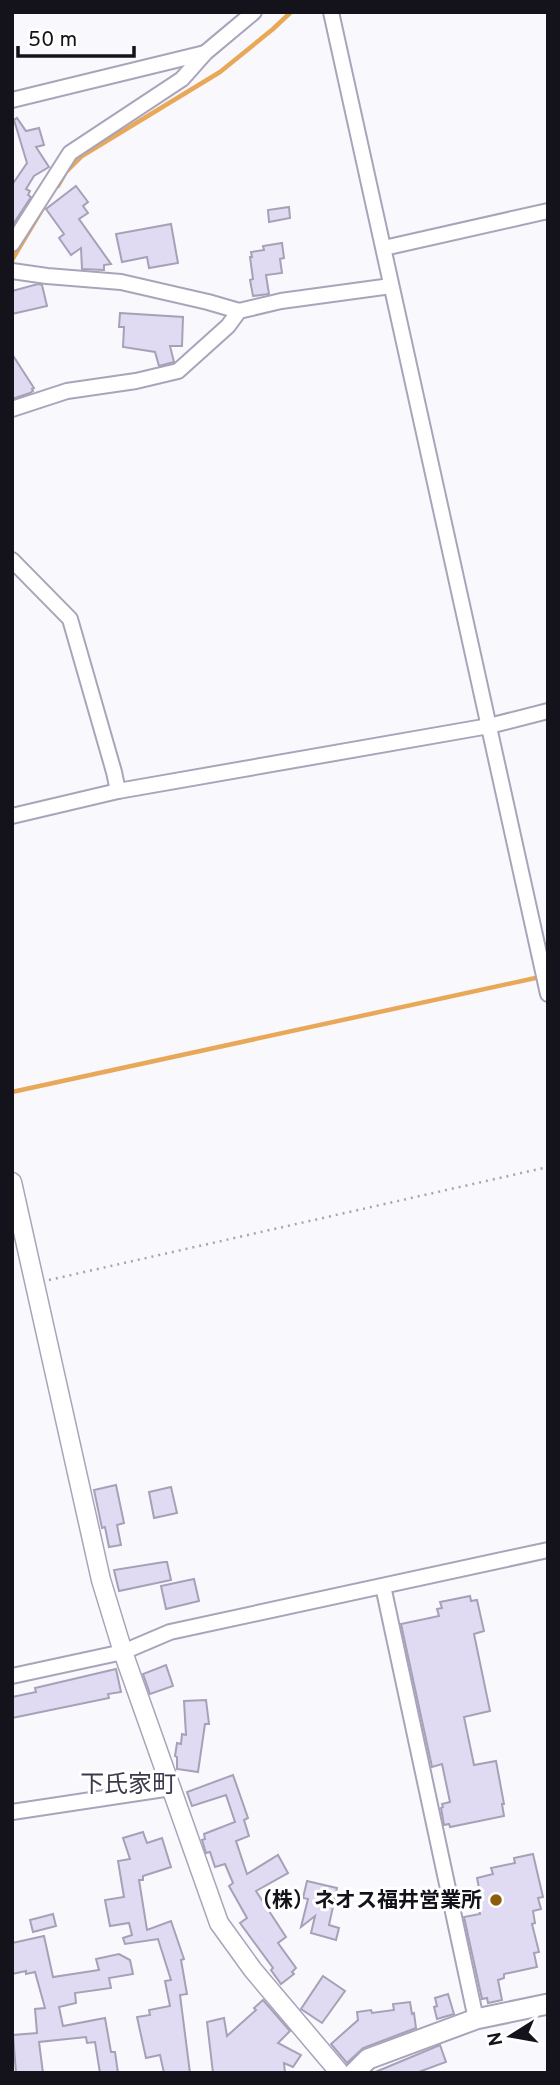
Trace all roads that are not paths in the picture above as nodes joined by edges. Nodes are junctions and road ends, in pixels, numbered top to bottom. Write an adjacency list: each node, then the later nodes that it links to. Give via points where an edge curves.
1 (254, 12): 3 (street)
2 (331, 12): 7 (street)
3 (205, 53): 4 (street); 6 (street, via 182,79 70,153)
4 (12, 100)
5 (548, 211): 7 (street)
6 (12, 244)
7 (384, 248): 9 (street)
8 (12, 271): 10 (street, via 121,282)
9 (391, 286): 10 (street); 14 (street)
10 (239, 311): 11 (street, via 178,371 67,391)
11 (12, 409)
12 (12, 560): 15 (street, via 70,619)
13 (548, 711): 14 (street)
14 (489, 726): 15 (street); 17 (street)
15 (118, 791): 16 (street)
16 (12, 816)
17 (548, 994)
18 (12, 1182): 21 (street, via 101,1580)
19 (548, 1550): 20 (street)
20 (383, 1586): 21 (street, via 170,1632); 26 (street)
21 (123, 1651): 22 (street); 23 (street)
22 (12, 1676)
23 (171, 1788): 24 (street); 27 (street, via 219,1923)
24 (12, 1812)
25 (548, 2004): 26 (main road)
26 (476, 2019): 28 (main road, via 368,2059)
27 (340, 2073)
28 (354, 2073)

